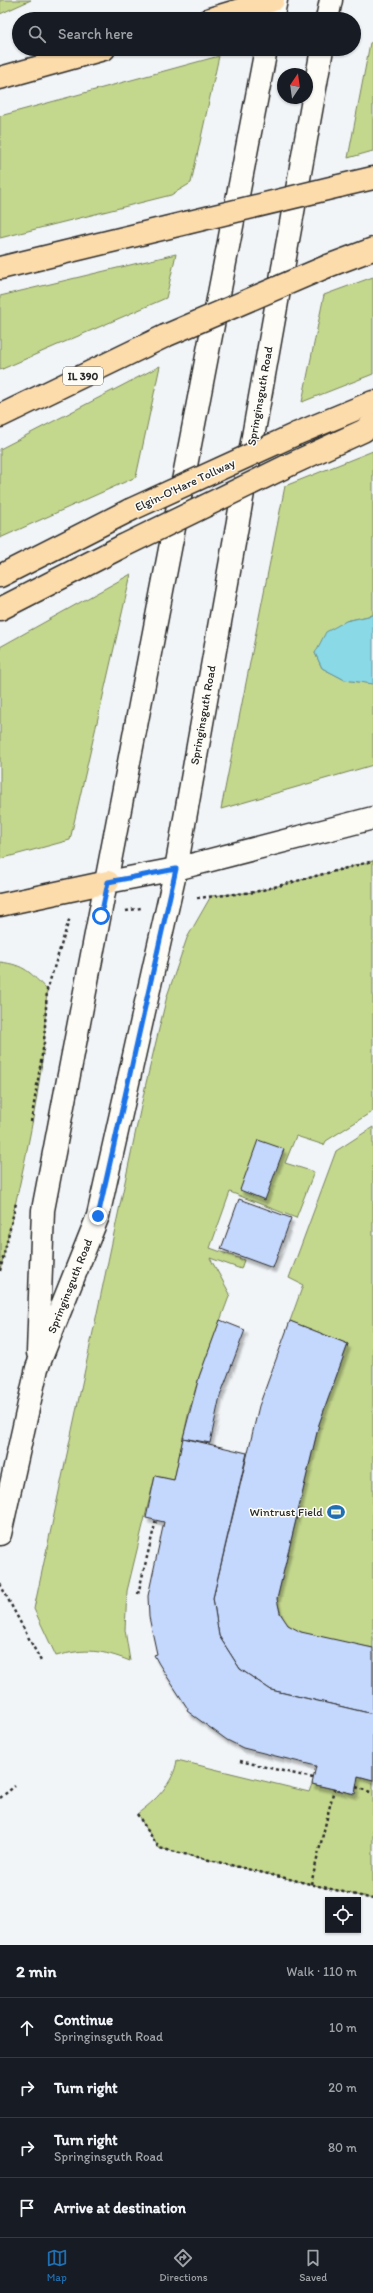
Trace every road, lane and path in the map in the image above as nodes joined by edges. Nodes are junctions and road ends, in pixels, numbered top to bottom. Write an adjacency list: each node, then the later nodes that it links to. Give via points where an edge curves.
1 (275, 0): 3 (highway); 4 (street)
2 (331, 0): 5 (street)
3 (234, 12)
4 (273, 12)
5 (328, 12)
6 (79, 56): 9 (highway)
7 (265, 56): 21 (street, Springinsguth Road)
8 (321, 56): 20 (street, Springinsguth Road)
9 (0, 78)
10 (373, 178): 12 (highway, bridge)
11 (373, 249): 14 (highway, IL 390, bridge, via 165,336)
12 (0, 268)
13 (373, 402): 16 (highway, Elgin-O'Hare Tollway, bridge, via 296,434 130,510)
14 (0, 416)
15 (373, 424): 17 (highway, bridge)
16 (0, 576)
17 (0, 609)
18 (373, 818): 20 (street)
19 (373, 861): 22 (path, via 255,892)
20 (176, 869): 21 (street); 28 (street, Springinsguth Road, via 98,1216)
21 (108, 882): 23 (highway); 28 (street, Springinsguth Road, via 43,1210)
22 (211, 896)
23 (0, 905)
24 (68, 922): 25 (path, via 46,990 44,1043)
25 (30, 1130)
26 (17, 1199): 27 (path)
27 (0, 1271)
28 (37, 1368): 30 (street, Springinsguth Road)
29 (156, 1520): 32 (path)
30 (0, 1534)
31 (0, 1584): 33 (path)
32 (138, 1594)
33 (42, 1663)
34 (240, 1761): 35 (path)
35 (313, 1778)
36 (15, 1786): 40 (path)
37 (356, 1787): 39 (path)
38 (334, 1789): 42 (path)
39 (373, 1793)
40 (0, 1798)
41 (137, 1814): 42 (path, via 159,1848)
42 (310, 1884): 43 (path)
43 (373, 1900)

